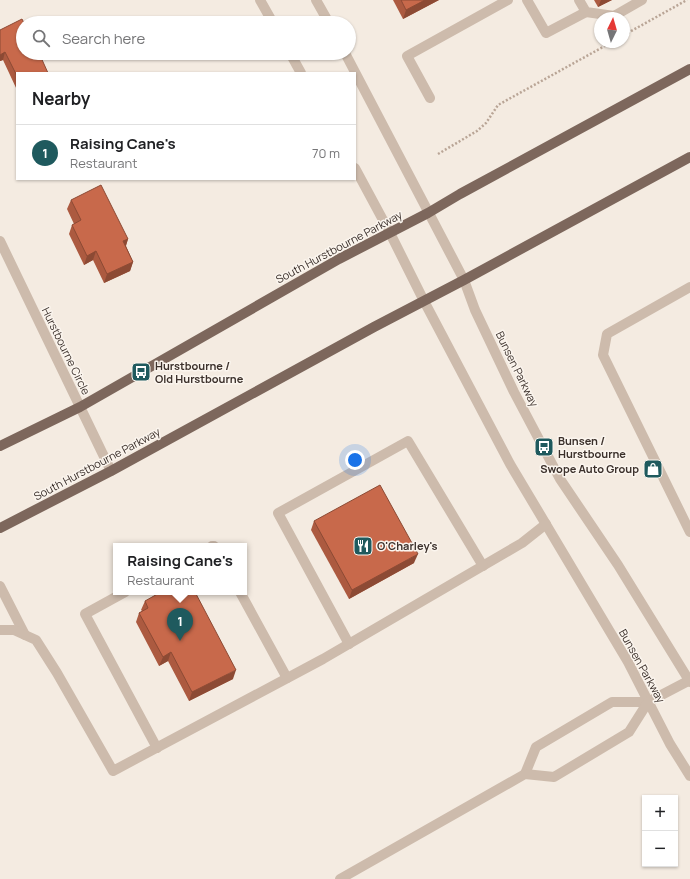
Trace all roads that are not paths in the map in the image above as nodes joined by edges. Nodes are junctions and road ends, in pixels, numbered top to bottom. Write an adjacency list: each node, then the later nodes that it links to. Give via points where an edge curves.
1 (260, 0): 8 (street)
2 (316, 0): 9 (street)
3 (508, 0): 16 (street, via 407,56)
4 (527, 0): 7 (street, via 546,34)
5 (579, 0): 7 (street)
6 (642, 0): 7 (street, via 614,16)
7 (586, 12)
8 (269, 16)
9 (325, 16)
10 (294, 60): 13 (street)
11 (349, 60): 14 (street, Bunsen Parkway)
12 (690, 69): 19 (main road, South Hurstbourne Parkway)
13 (300, 72)
14 (355, 72)
15 (356, 74): 19 (street, Bunsen Parkway)
16 (430, 98)
17 (690, 157): 22 (main road, South Hurstbourne Parkway)
18 (356, 170): 20 (street, Bunsen Parkway)
19 (428, 213): 20 (main road, South Hurstbourne Parkway); 22 (street, Bunsen Parkway)
20 (390, 233): 24 (street, Bunsen Parkway); 25 (main road, South Hurstbourne Parkway, via 339,259)
21 (0, 241): 25 (street, Hurstbourne Circle)
22 (464, 280): 24 (main road, South Hurstbourne Parkway); 39 (street, Bunsen Parkway, via 475,310 514,392 560,479 618,565)
23 (690, 287): 30 (street, via 608,334 603,355)
24 (424, 300): 27 (main road, South Hurstbourne Parkway); 28 (street, Bunsen Parkway, via 510,464)
25 (80, 407): 26 (main road, South Hurstbourne Parkway); 27 (street, Hurstbourne Circle)
26 (0, 446)
27 (111, 471): 29 (main road, South Hurstbourne Parkway)
28 (546, 524): 31 (street, via 522,543); 40 (street, Bunsen Parkway, via 628,662)
29 (0, 528)
30 (690, 532)
31 (483, 566): 37 (street); 37 (street, via 408,441 278,513)
32 (0, 586): 36 (street)
33 (120, 595): 41 (street, via 85,614)
34 (242, 595): 38 (street)
35 (0, 630): 36 (street, via 14,630)
36 (25, 635): 41 (street, via 36,640 113,771)
37 (349, 644): 38 (street)
38 (287, 678): 41 (street)
39 (690, 681): 40 (street)
40 (648, 702): 42 (street, via 629,732 554,777); 42 (street, via 612,702 536,747); 43 (street, Bunsen Parkway)
41 (157, 748)
42 (525, 774): 44 (street)
43 (690, 776)
44 (340, 879)

